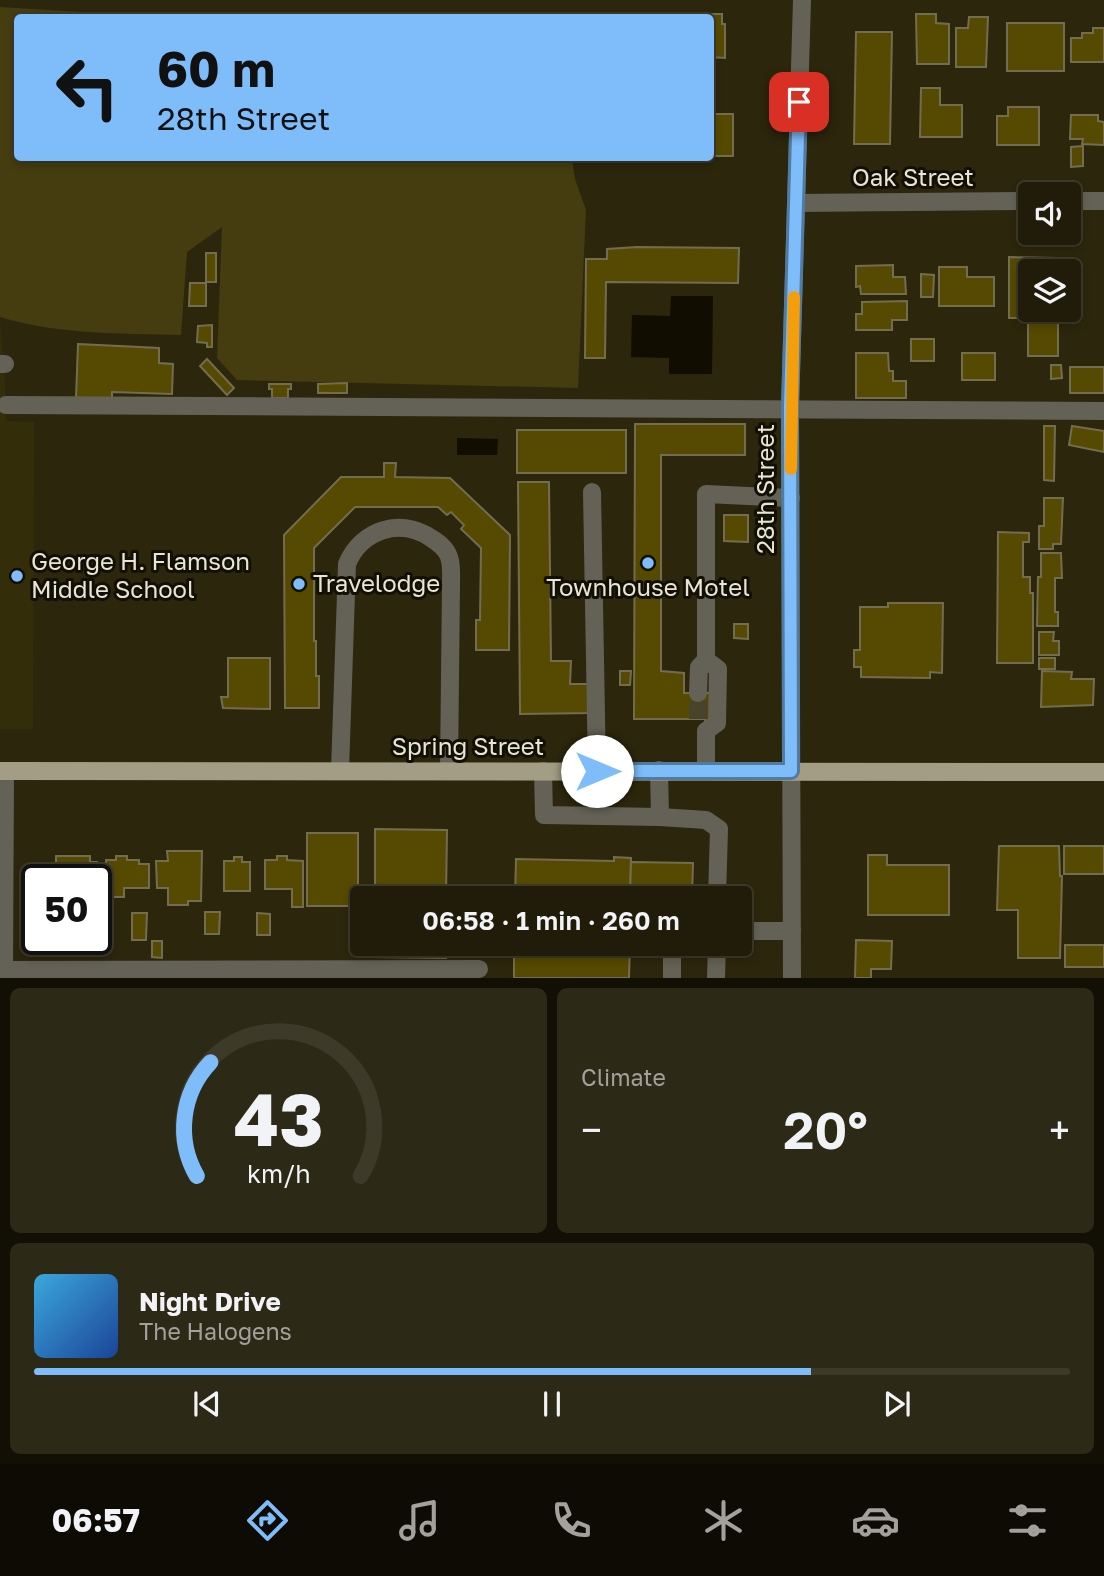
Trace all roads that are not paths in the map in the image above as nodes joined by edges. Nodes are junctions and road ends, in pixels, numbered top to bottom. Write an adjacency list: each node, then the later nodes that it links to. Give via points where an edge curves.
1 (802, 0): 5 (street, 28th Street)
2 (1018, 201): 5 (street, Oak Street)
3 (1081, 201): 4 (street)
4 (1104, 201)
5 (796, 203): 7 (street, 28th Street)
6 (6, 405): 7 (street)
7 (790, 407): 8 (street); 10 (street, 28th Street)
8 (1104, 411)
9 (592, 492): 18 (street)
10 (791, 498): 11 (street, via 706,494); 20 (street, 28th Street)
11 (706, 660): 12 (street, via 699,667); 13 (street, via 718,669 717,723 702,725)
12 (698, 693)
13 (706, 770): 19 (main road, Spring Street); 20 (main road, Spring Street)
14 (2, 771): 15 (main road, Spring Street); 29 (street)
15 (340, 771): 16 (main road, Spring Street); 16 (street, via 347,564 366,537 404,527 432,538 449,557)
16 (449, 771): 17 (main road, Spring Street)
17 (543, 771): 18 (main road, Spring Street); 22 (street, via 544,815)
18 (597, 771): 19 (main road, Spring Street)
19 (659, 771): 22 (street)
20 (791, 771): 21 (main road, Spring Street); 24 (street, 28th Street)
21 (1104, 772)
22 (660, 817): 23 (street, via 706,820 719,829)
23 (718, 886)
24 (792, 931): 25 (street); 32 (street, 28th Street)
25 (752, 932)
26 (672, 956): 30 (street)
27 (717, 956): 31 (street)
28 (479, 969): 29 (street)
29 (4, 974)
30 (672, 978)
31 (716, 978)
32 (792, 978)

